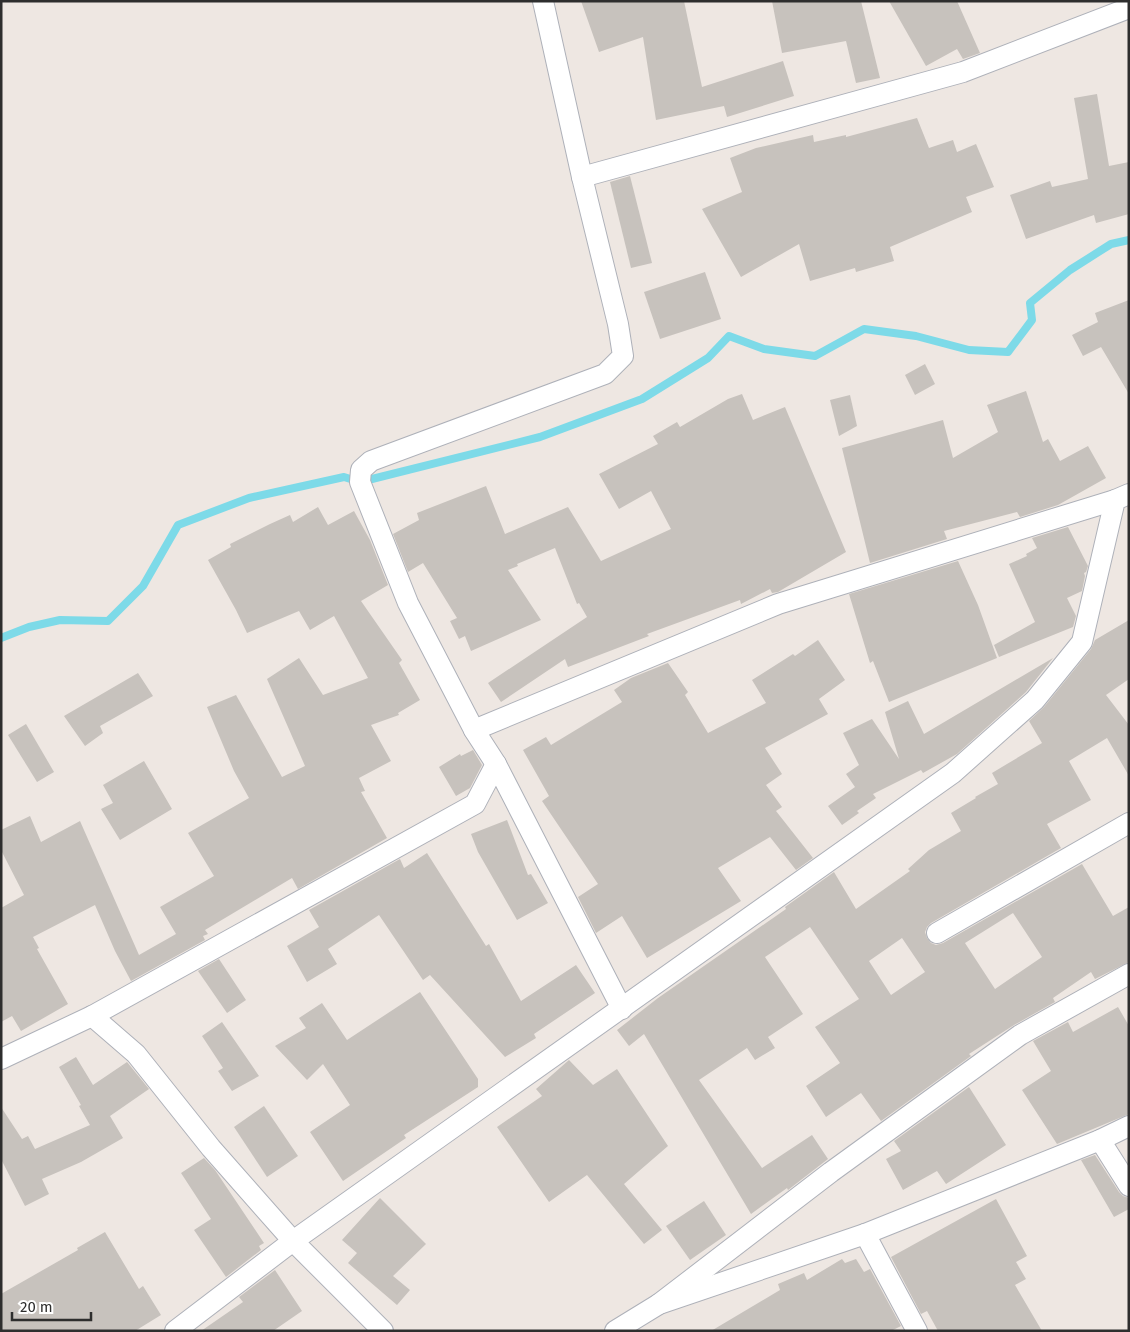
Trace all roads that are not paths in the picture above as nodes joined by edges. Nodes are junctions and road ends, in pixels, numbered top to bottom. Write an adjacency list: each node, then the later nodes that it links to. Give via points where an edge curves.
1 (542, 1): 3 (street)
2 (1129, 8): 3 (street, via 963,72)
3 (582, 178): 5 (street, via 623,356 605,374 371,461 361,470 360,482 408,603)
4 (1122, 497): 5 (street, via 778,604); 10 (street, via 1082,642 1035,700 954,773)
5 (474, 730): 6 (street)
6 (496, 764): 10 (street); 11 (street, via 475,804)
7 (1129, 823): 8 (street)
8 (936, 933)
9 (1129, 974): 18 (street, via 1020,1035 831,1172)
10 (622, 1009): 17 (street)
11 (92, 1016): 12 (street); 17 (street, via 136,1054 210,1148)
12 (1, 1059)
13 (1129, 1126): 14 (street)
14 (1100, 1140): 15 (street); 16 (street)
15 (1129, 1186)
16 (865, 1234): 18 (street); 22 (street)
17 (292, 1241): 19 (street); 20 (street)
18 (659, 1304): 21 (street)
19 (175, 1331)
20 (383, 1331)
21 (615, 1331)
22 (917, 1331)

